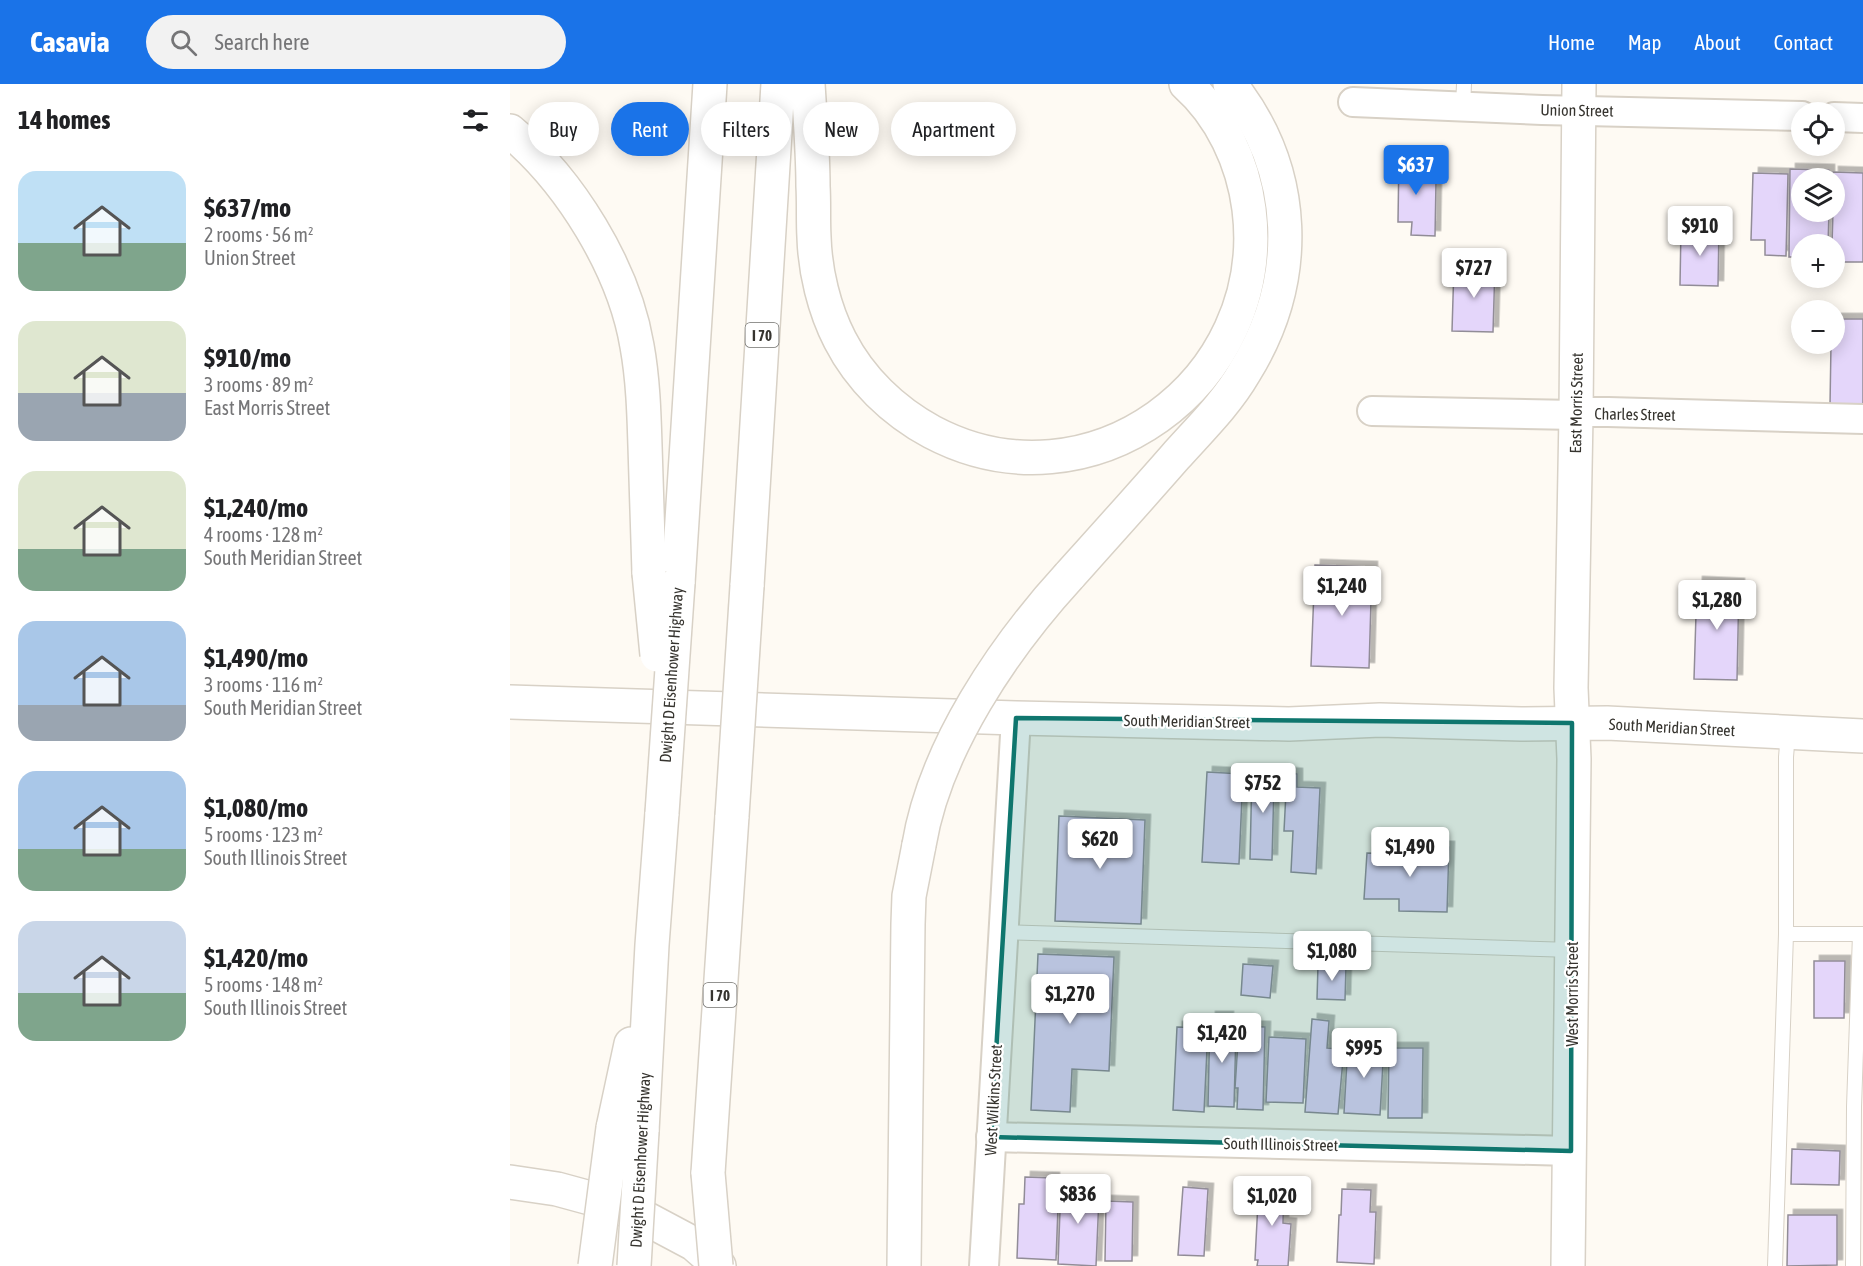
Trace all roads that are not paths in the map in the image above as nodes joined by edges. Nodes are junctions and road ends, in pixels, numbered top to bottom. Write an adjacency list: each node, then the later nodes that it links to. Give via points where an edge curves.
1 (710, 84): 16 (main road, Dwight D Eisenhower Highway)
2 (778, 84): 29 (main road, I 70, bridge)
3 (808, 84): 4 (main road, via 816,263 839,339 877,392 919,425 968,447 1028,457 1086,450 1134,432 1178,402 1206,373 1226,339 1246,290 1251,224 1248,198 1229,141 1199,95)
4 (1186, 84)
5 (1230, 84): 35 (main road, bridge, via 1264,137 1279,180 1284,210 1284,261 1273,313 1251,362 1221,406 1040,608 1006,652 944,766 926,815 909,896)
6 (1464, 95): 7 (street, Union Street); 8 (street, Union Street)
7 (1351, 97)
8 (1579, 97): 9 (street, Union Street); 14 (main road, East Morris Street)
9 (1791, 115)
10 (1845, 117): 11 (street)
11 (1863, 118)
12 (510, 130): 16 (main road, via 543,162 575,203 621,288 637,345)
13 (1372, 411): 14 (street, Charles Street)
14 (1576, 415): 15 (street, Charles Street, via 1590,412); 19 (main road, East Morris Street)
15 (1863, 419)
16 (663, 578): 26 (main road, Dwight D Eisenhower Highway, bridge, via 666,752 652,945)
17 (510, 702): 18 (main road, South Meridian Street)
18 (1016, 718): 19 (main road, South Meridian Street, via 1289,724 1380,720); 22 (street, West Wilkins Street)
19 (1572, 723): 20 (main road, South Meridian Street); 25 (main road, West Morris Street)
20 (1788, 733): 21 (main road, South Meridian Street); 23 (lane)
21 (1863, 736)
22 (1003, 932): 25 (lane); 27 (street, West Wilkins Street)
23 (1786, 934): 24 (lane); 38 (lane)
24 (1862, 934): 39 (lane, via 1854,1107)
25 (1572, 950): 28 (main road, West Morris Street)
26 (628, 1130): 31 (main road, bridge); 32 (main road, Dwight D Eisenhower Highway, bridge)
27 (991, 1137): 28 (street, South Illinois Street); 36 (street, West Wilkins Street)
28 (1571, 1151): 37 (main road, West Morris Street)
29 (708, 1173): 33 (main road, I 70, bridge); 34 (main road, bridge)
30 (510, 1182): 34 (main road, via 567,1191 647,1218 694,1245)
31 (595, 1266)
32 (634, 1266)
33 (703, 1266)
34 (718, 1266)
35 (904, 1266)
36 (984, 1266)
37 (1568, 1266)
38 (1774, 1266)
39 (1853, 1266)

